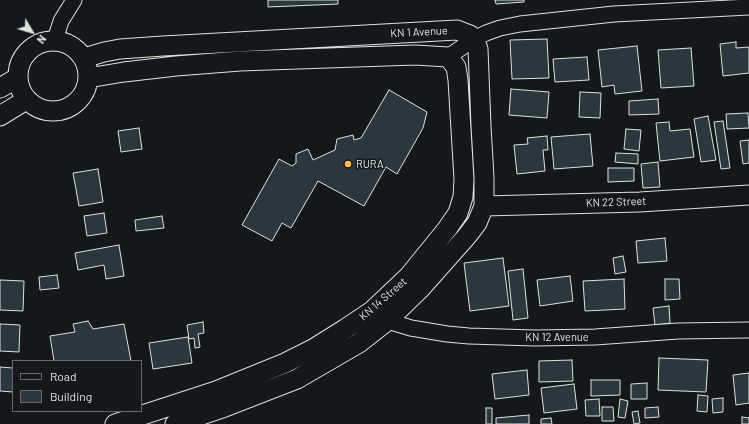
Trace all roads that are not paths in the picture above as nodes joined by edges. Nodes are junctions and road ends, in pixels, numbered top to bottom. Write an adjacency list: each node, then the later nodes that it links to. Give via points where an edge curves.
1 (74, 0): 4 (street, via 61,21)
2 (749, 7): 3 (street, via 614,14 520,24 500,28)
3 (474, 39): 5 (street); 6 (street, KN 1 Avenue, via 456,30 156,46 120,49); 14 (street, KN 14 Street, via 478,50)
4 (55, 40): 6 (street, via 66,42); 7 (street, via 43,41 32,46 23,55 18,66)
5 (448, 57): 8 (street, KN 1 Avenue, via 415,55 240,61 176,66); 13 (street, KN 14 Street, via 456,67 458,80 464,179)
6 (84, 58): 8 (street)
7 (17, 78): 9 (street); 10 (street)
8 (88, 78): 10 (street, via 80,99 59,111 47,111)
9 (0, 88)
10 (26, 100): 11 (street)
11 (0, 116)
12 (749, 195): 14 (street, KN 22 Street, via 640,202)
13 (460, 205): 14 (street); 15 (street, KN 14 Street, via 458,213 447,229 408,277)
14 (484, 206): 16 (street, KN 14 Street, via 468,236)
15 (368, 314): 16 (street, KN 12 Avenue); 18 (street, KN 14 Street, via 313,349 285,363 216,392)
16 (387, 321): 17 (street, KN 12 Avenue, via 469,336 535,338); 19 (street, KN 14 Street, via 359,343 297,379)
17 (749, 330)
18 (127, 422)
19 (175, 424)

